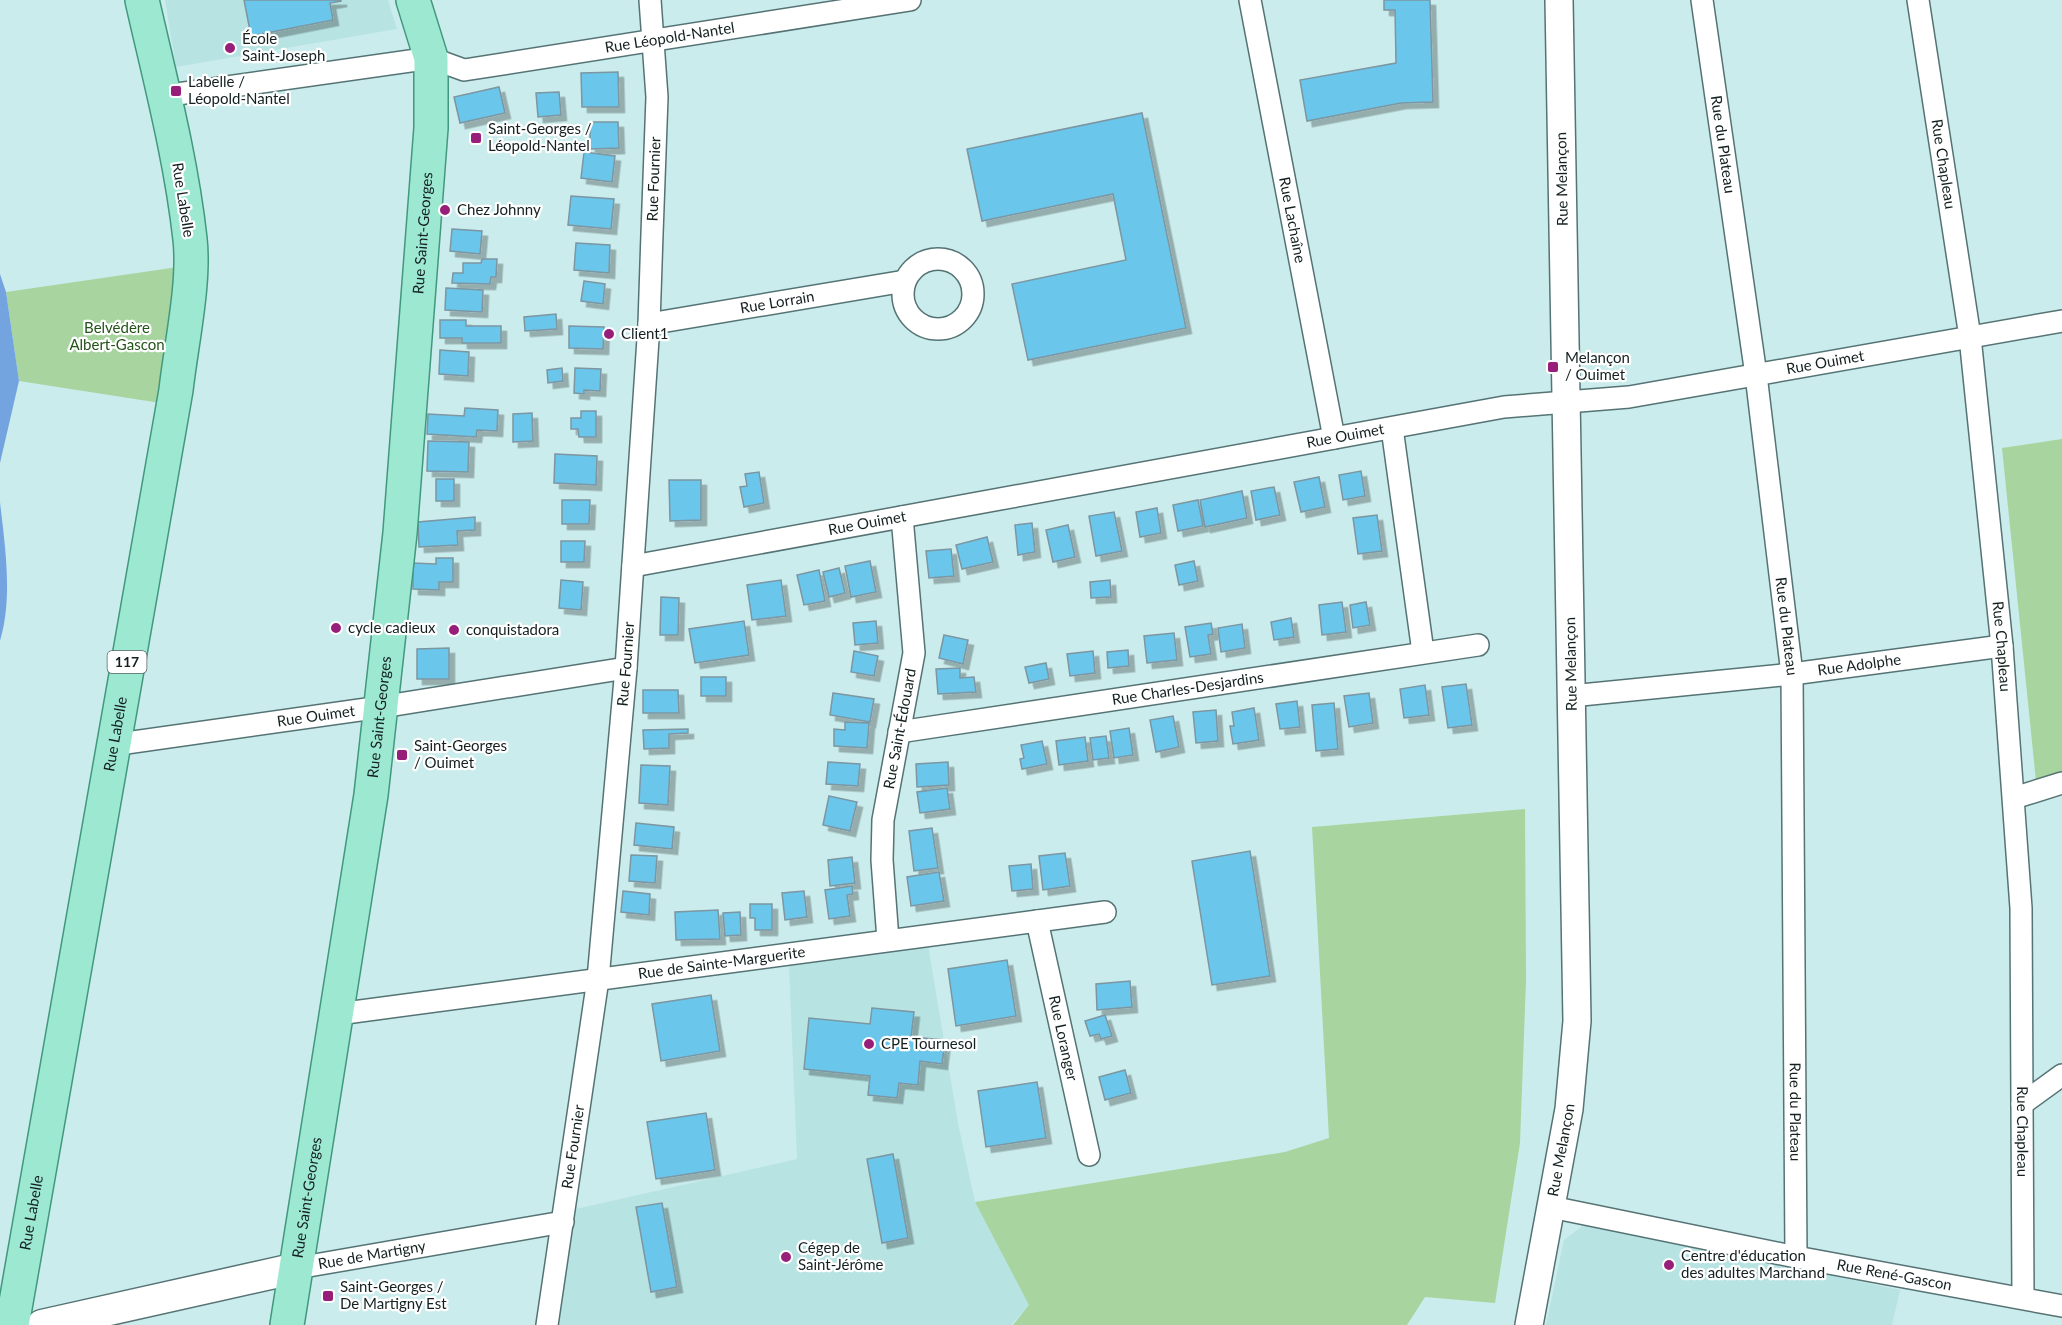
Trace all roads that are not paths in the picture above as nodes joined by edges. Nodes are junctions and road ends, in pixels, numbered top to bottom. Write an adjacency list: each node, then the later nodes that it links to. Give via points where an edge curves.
1 (142, 0): 11 (main road, Rue Labelle / 117)
2 (413, 0): 10 (main road, Rue Saint-Georges)
3 (650, 0): 9 (street, Rue Fournier)
4 (910, 0): 9 (street, Rue Léopold-Nantel)
5 (1250, 0): 19 (street, Rue Lachaîne)
6 (1558, 0): 17 (street, Rue Melançon)
7 (1702, 0): 16 (street, Rue du Plateau)
8 (1918, 0): 15 (street, Rue Chapleau)
9 (653, 41): 10 (street, Rue Léopold-Nantel, via 465,70); 14 (street, Rue Fournier, via 657,97)
10 (430, 58): 11 (street); 28 (main road, Rue Saint-Georges, via 430,128 400,522)
11 (164, 96): 30 (main road, Rue Labelle / 117, via 190,240 188,289 176,390)
12 (905, 281): 14 (street, Rue Lorrain)
13 (2062, 321): 15 (street, Rue Ouimet)
14 (649, 324): 21 (street, Rue Fournier)
15 (1970, 337): 16 (street, Rue Ouimet); 23 (street, Rue Chapleau)
16 (1756, 375): 17 (street, Rue Ouimet, via 1629,397); 26 (street, Rue du Plateau)
17 (1566, 402): 18 (street, Rue Ouimet, via 1504,407); 27 (street, Rue Melançon)
18 (1392, 428): 19 (street, Rue Ouimet); 24 (street)
19 (1334, 438): 20 (street, Rue Ouimet)
20 (902, 517): 21 (street, Rue Ouimet); 29 (street, Rue Saint-Édouard, via 914,652)
21 (633, 566): 25 (street, Rue Fournier)
22 (1478, 645): 24 (street, Rue Charles-Desjardins)
23 (2002, 646): 26 (street, Rue Adolphe); 32 (street, Rue Chapleau)
24 (1423, 652): 29 (street, Rue Charles-Desjardins)
25 (626, 668): 28 (street, Rue Ouimet); 36 (street, Rue Fournier)
26 (1792, 674): 27 (street, Rue Adolphe); 43 (street, Rue du Plateau)
27 (1571, 696): 41 (street, Rue Melançon, via 1577,1021 1569,1109)
28 (381, 707): 30 (street, Rue Ouimet); 37 (main road, Rue Saint-Georges)
29 (899, 732): 35 (street, Rue Saint-Édouard, via 883,820)
30 (112, 745): 47 (main road, Rue Labelle / 117)
31 (2062, 783): 32 (street)
32 (2014, 798): 39 (street, Rue Chapleau, via 2021,908)
33 (1105, 912): 34 (street, Rue de Sainte-Marguerite)
34 (1036, 921): 35 (street, Rue de Sainte-Marguerite); 40 (street, Rue Loranger)
35 (888, 940): 36 (street, Rue de Sainte-Marguerite)
36 (598, 979): 37 (street, Rue de Sainte-Marguerite); 42 (street, Rue Fournier)
37 (338, 1014): 44 (main road, Rue Saint-Georges)
38 (2062, 1074): 39 (street)
39 (2022, 1104): 45 (street, Rue Chapleau)
40 (1089, 1155)
41 (1551, 1207): 43 (street, Rue René-Gascon); 51 (street, Rue Melançon)
42 (563, 1222): 44 (street, Rue de Martigny); 50 (street, Rue Fournier)
43 (1796, 1257): 45 (street, Rue René-Gascon)
44 (297, 1268): 48 (main road, Rue de Martigny); 49 (main road, Rue Saint-Georges)
45 (2023, 1298): 46 (street, Rue René-Gascon)
46 (2062, 1306)
47 (12, 1325)
48 (42, 1325)
49 (287, 1325)
50 (547, 1325)
51 (1529, 1325)

